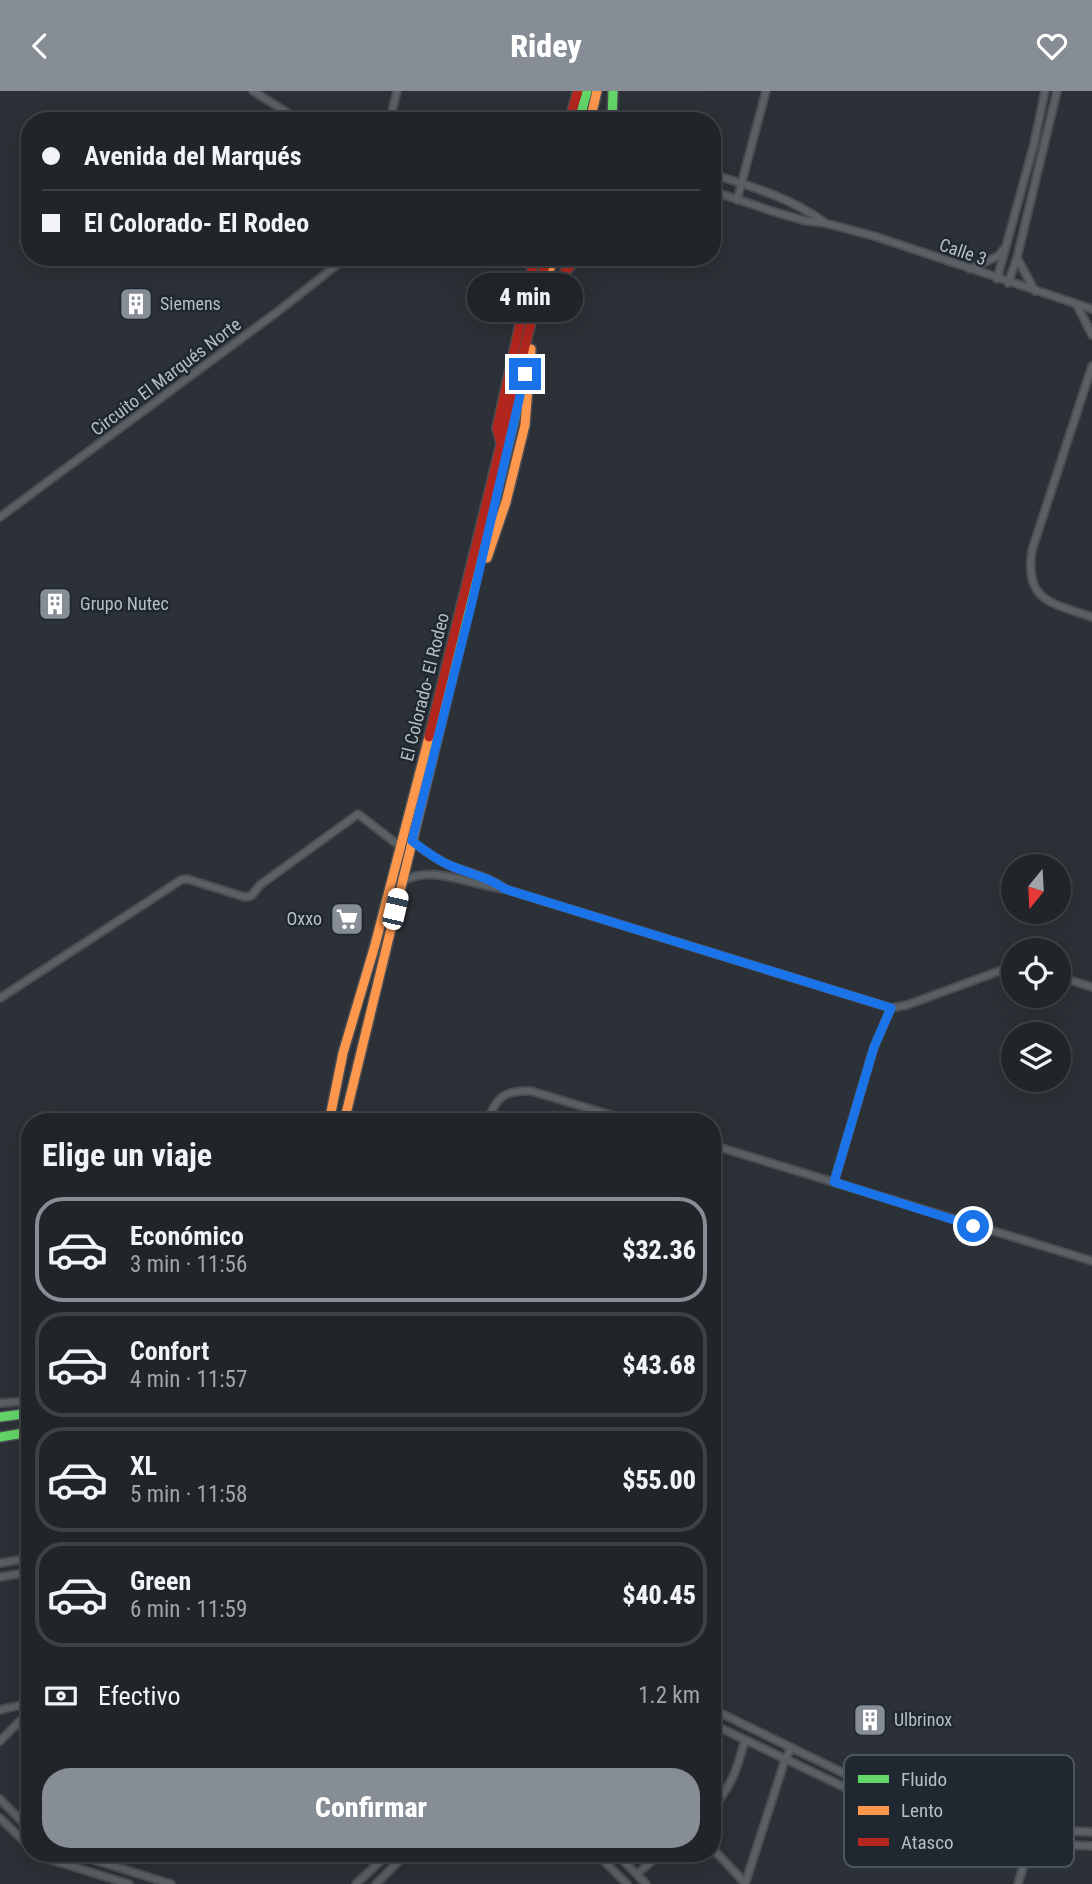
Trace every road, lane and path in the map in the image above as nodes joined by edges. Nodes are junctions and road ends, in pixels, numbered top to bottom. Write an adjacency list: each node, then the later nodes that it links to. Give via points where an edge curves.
1 (253, 91): 10 (street)
2 (397, 91): 11 (street)
3 (578, 91): 12 (main road)
4 (587, 91): 13 (main road)
5 (597, 91): 14 (main road)
6 (613, 91): 15 (main road)
7 (766, 91): 19 (street)
8 (1045, 91): 16 (street)
9 (1058, 91): 17 (street)
10 (286, 112)
11 (392, 112)
12 (572, 112)
13 (581, 112)
14 (592, 112)
15 (612, 112)
16 (1040, 113): 17 (street); 23 (street)
17 (1051, 116): 24 (street)
18 (721, 177): 19 (street)
19 (743, 184): 21 (street); 22 (street)
20 (721, 194): 21 (street)
21 (737, 200): 22 (street)
22 (825, 223): 30 (street, Calle 3)
23 (1007, 244): 30 (street, via 998,256); 31 (street)
24 (1017, 258): 32 (street); 33 (street)
25 (336, 266): 40 (street, Circuito El Marqués Norte)
26 (533, 266): 39 (main road, via 497,428)
27 (545, 266): 39 (main road, El Colorado- El Rodeo)
28 (552, 266): 34 (main road)
29 (570, 266): 34 (main road)
30 (970, 269): 31 (street, Calle 3)
31 (997, 279): 32 (street, Calle 3)
32 (1009, 283): 33 (street, Calle 3)
33 (1036, 292): 35 (street, Calle 3)
34 (542, 301): 42 (main road, El Colorado- El Rodeo, via 531,349 524,429 506,502 471,606)
35 (1077, 305): 36 (street, Calle 3); 37 (street)
36 (1092, 309)
37 (1092, 335)
38 (1092, 366): 41 (street, via 1029,569 1037,593 1051,603)
39 (501, 445): 43 (main road, El Colorado- El Rodeo)
40 (0, 517)
41 (1092, 617)
42 (412, 841): 44 (main road, El Colorado- El Rodeo); 45 (street, via 451,866 489,878)
43 (401, 847): 49 (street, via 358,814 251,896 181,880); 51 (main road, El Colorado- El Rodeo, via 343,1053)
44 (401, 882): 45 (street, via 424,873); 52 (main road, El Colorado- El Rodeo)
45 (505, 889): 50 (street)
46 (1001, 970): 50 (street)
47 (1071, 981): 48 (street)
48 (1092, 987)
49 (0, 999)
50 (891, 1008): 56 (street, via 874,1047)
51 (331, 1113)
52 (346, 1113)
53 (490, 1113): 54 (street, via 497,1101 515,1090)
54 (604, 1113)
55 (721, 1148): 56 (street)
56 (834, 1182): 57 (street)
57 (1092, 1261)
58 (21, 1402): 59 (street)
59 (0, 1403)
60 (21, 1414): 61 (main road)
61 (0, 1417)
62 (21, 1434): 63 (main road)
63 (0, 1437)
64 (21, 1560): 65 (street)
65 (0, 1563)
66 (21, 1574): 67 (street)
67 (0, 1577)
68 (21, 1705): 69 (street)
69 (0, 1710)
70 (721, 1713): 75 (street)
71 (21, 1720): 74 (street)
72 (721, 1728): 73 (street)
73 (745, 1740): 76 (street); 79 (street, via 736,1775)
74 (0, 1741)
75 (791, 1748): 76 (street); 77 (street)
76 (785, 1760): 78 (street); 101 (street)
77 (844, 1774)
78 (844, 1788)
79 (721, 1798)
80 (0, 1799): 81 (street)
81 (14, 1812): 82 (street); 83 (street)
82 (2, 1820): 86 (street)
83 (21, 1820)
84 (1074, 1831): 85 (street)
85 (1092, 1832)
86 (21, 1838)
87 (1074, 1845): 88 (street)
88 (1092, 1846)
89 (721, 1858): 101 (street)
90 (58, 1862): 99 (street)
91 (87, 1862): 99 (street)
92 (101, 1862): 103 (street)
93 (379, 1862): 104 (street)
94 (398, 1862): 105 (street)
95 (605, 1862): 106 (street)
96 (625, 1862): 100 (street)
97 (651, 1862): 100 (street)
98 (1023, 1867): 108 (street)
99 (85, 1870): 102 (street)
100 (637, 1874): 107 (street)
101 (742, 1883)
102 (129, 1884)
103 (171, 1884)
104 (356, 1884)
105 (376, 1884)
106 (627, 1884)
107 (646, 1884)
108 (1018, 1884)

